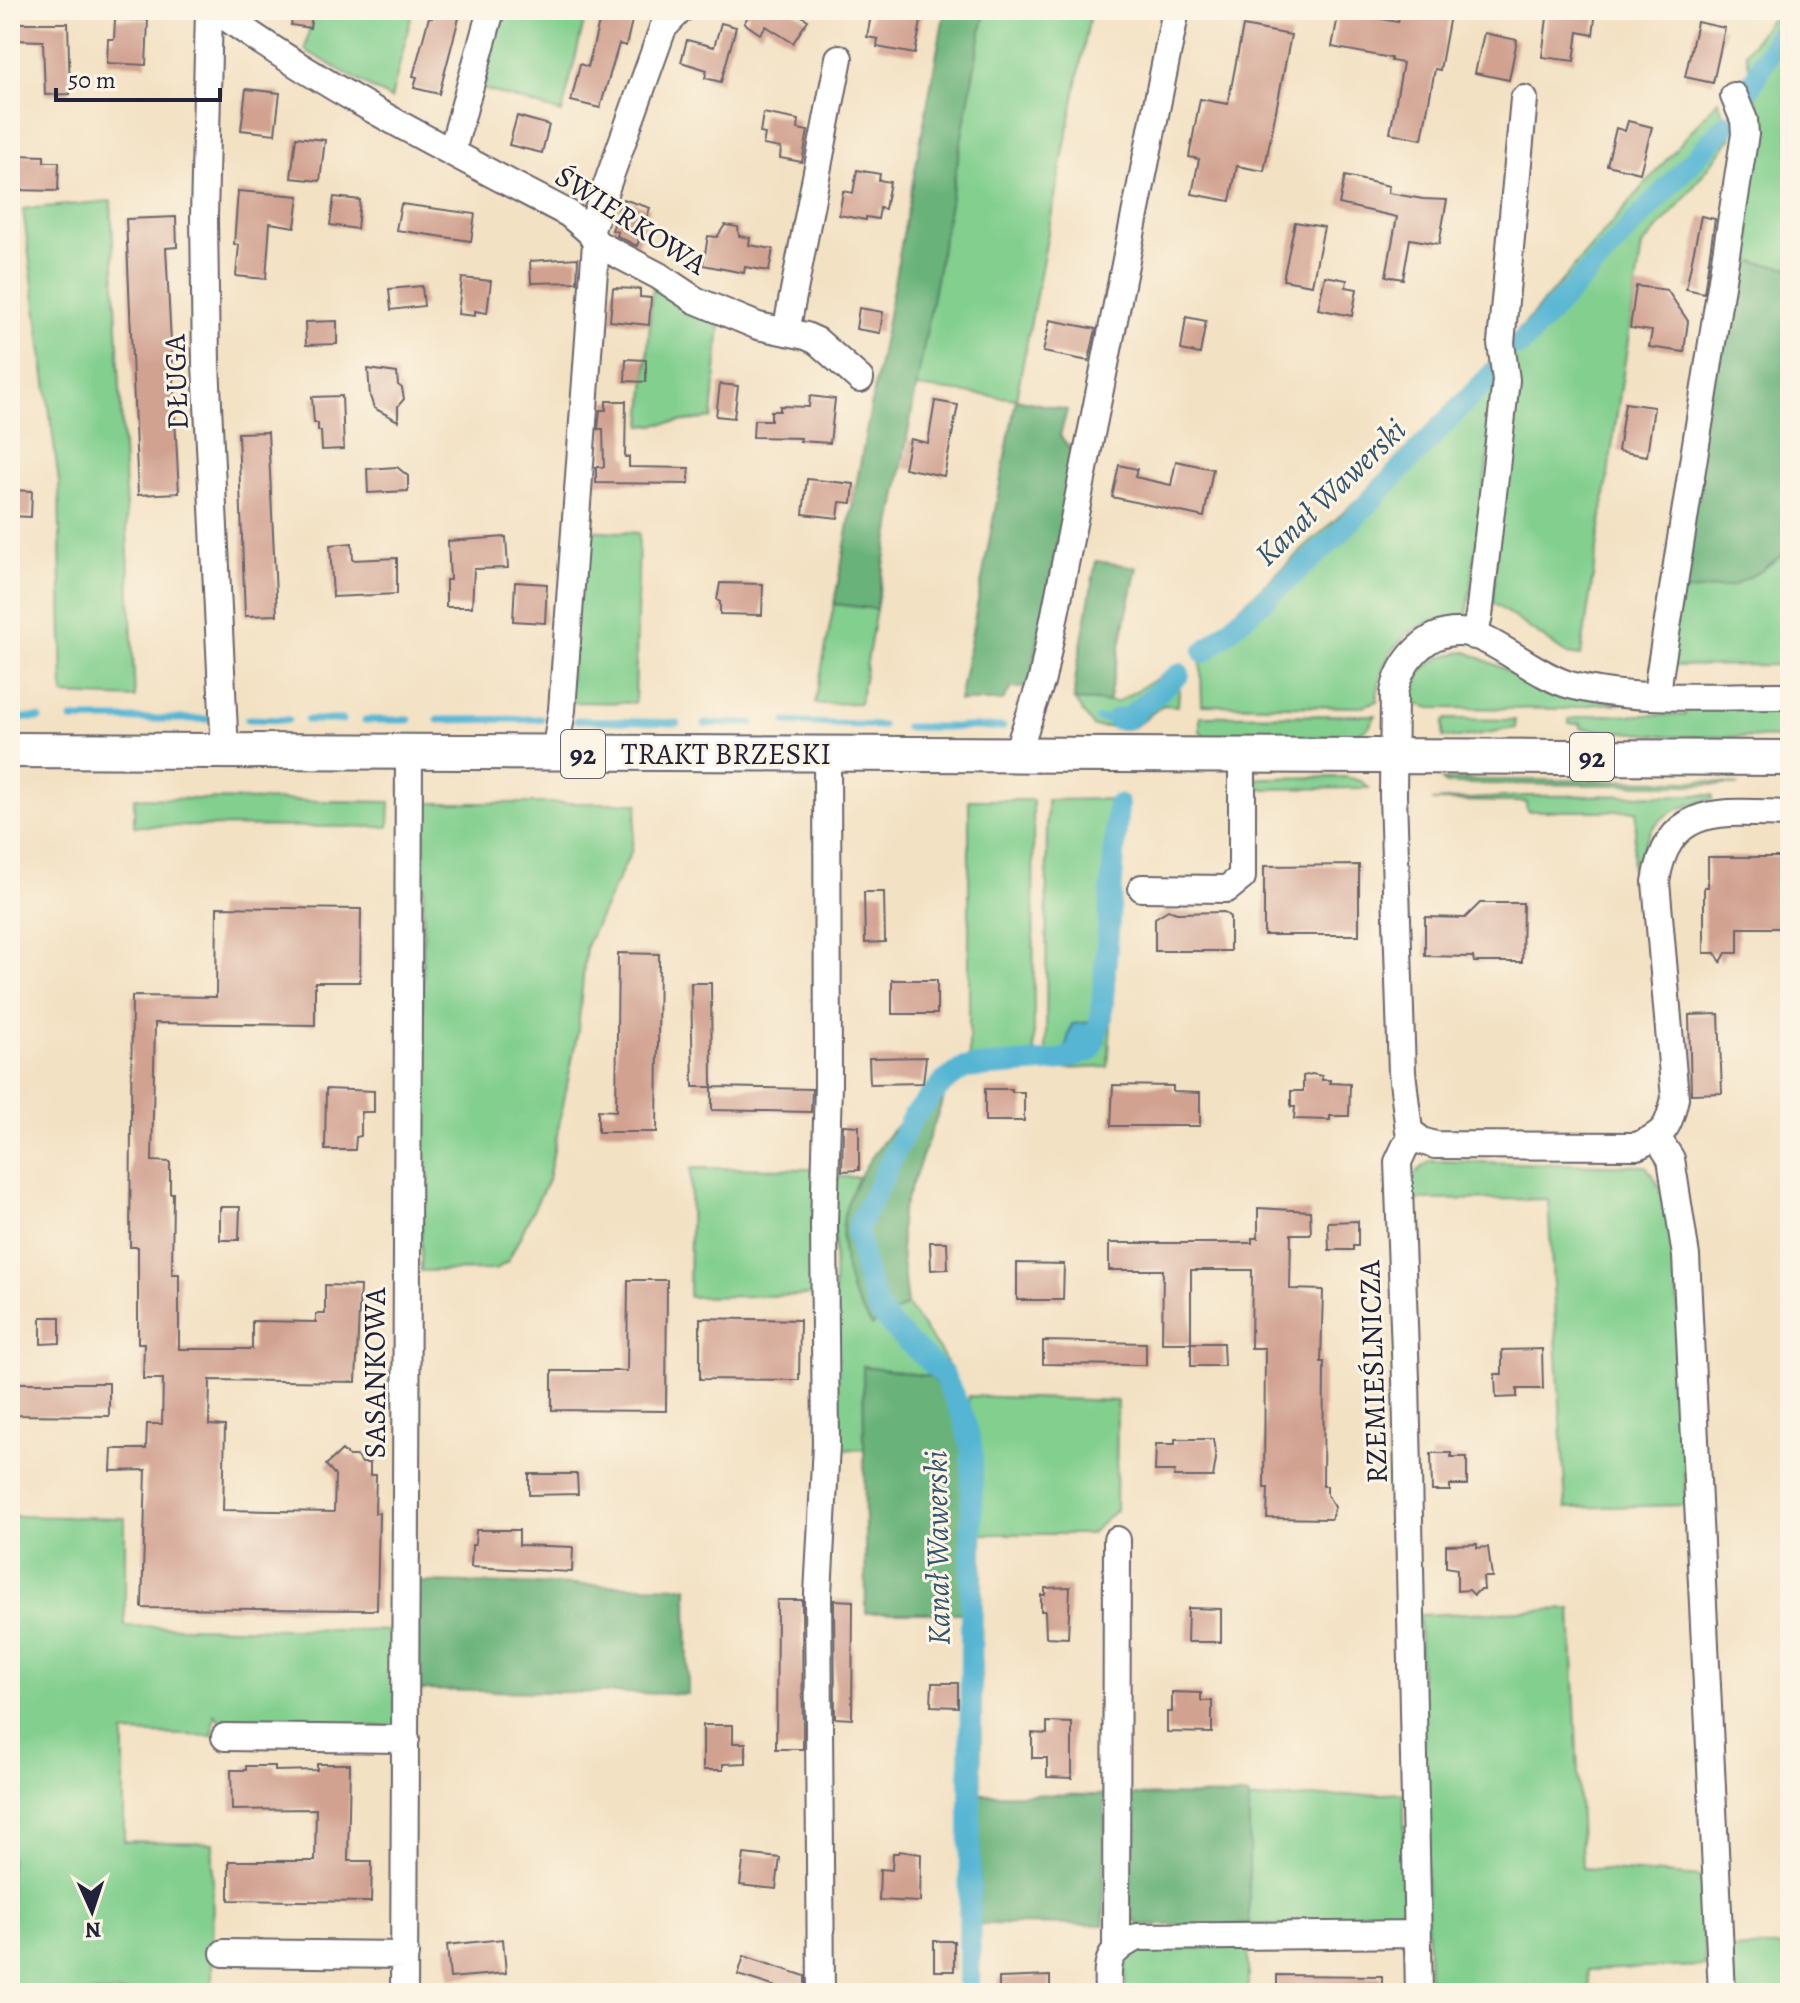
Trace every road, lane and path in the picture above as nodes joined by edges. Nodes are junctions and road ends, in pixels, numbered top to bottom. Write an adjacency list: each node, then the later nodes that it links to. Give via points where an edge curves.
1 (209, 10): 17 (street, DŁUGA, via 206,364)
2 (216, 10): 9 (street, ŚWIERKOWA, via 300,67)
3 (491, 10): 9 (street)
4 (680, 10): 10 (street, via 663,28)
5 (1176, 10): 19 (street, via 1042,679)
6 (839, 58): 11 (street)
7 (1524, 99): 13 (street, via 1501,343 1506,380)
8 (1739, 108): 14 (street, via 1745,134)
9 (452, 151): 10 (street, ŚWIERKOWA, via 569,214)
10 (593, 237): 11 (street, ŚWIERKOWA, via 727,315); 20 (street)
11 (786, 332): 12 (street, ŚWIERKOWA, via 817,341)
12 (860, 379)
13 (1474, 636): 14 (street, via 1566,684 1602,693); 23 (street, via 1462,632 1433,639 1404,663 1394,693)
14 (1658, 695): 15 (street)
15 (1790, 696)
16 (10, 750): 17 (main road, TRAKT BRZESKI / 92)
17 (225, 752): 18 (main road, TRAKT BRZESKI / 92)
18 (409, 753): 20 (main road, TRAKT BRZESKI / 92); 31 (street, SASANKOWA)
19 (1017, 753): 21 (main road, TRAKT BRZESKI / 92); 22 (main road, TRAKT BRZESKI / 92)
20 (555, 754): 21 (main road, TRAKT BRZESKI / 92)
21 (827, 754): 37 (street, via 826,1445 818,1594)
22 (1242, 756): 23 (main road, TRAKT BRZESKI / 92); 26 (street, via 1242,877 1227,889)
23 (1393, 758): 24 (main road, TRAKT BRZESKI / 92); 27 (street, via 1402,1072 1406,1123)
24 (1790, 758)
25 (1790, 814): 28 (street, via 1704,815 1681,828 1663,851 1656,882 1675,1098 1669,1125)
26 (1142, 888)
27 (1415, 1136): 28 (street, via 1435,1145 1637,1146); 32 (street, RZEMIEŚLNICZA, via 1398,1162)
28 (1657, 1137): 40 (street, via 1671,1159 1686,1256)
29 (1117, 1540): 33 (street)
30 (225, 1737): 31 (street)
31 (406, 1739): 35 (street, SASANKOWA)
32 (1417, 1934): 33 (street, via 1137,1937); 39 (street, RZEMIEŚLNICZA)
33 (1116, 1948): 38 (street, via 1107,1963)
34 (224, 1953): 35 (street)
35 (405, 1955): 36 (street, SASANKOWA)
36 (404, 1993)
37 (821, 1993)
38 (1108, 1993)
39 (1419, 1993)
40 (1722, 1993)

